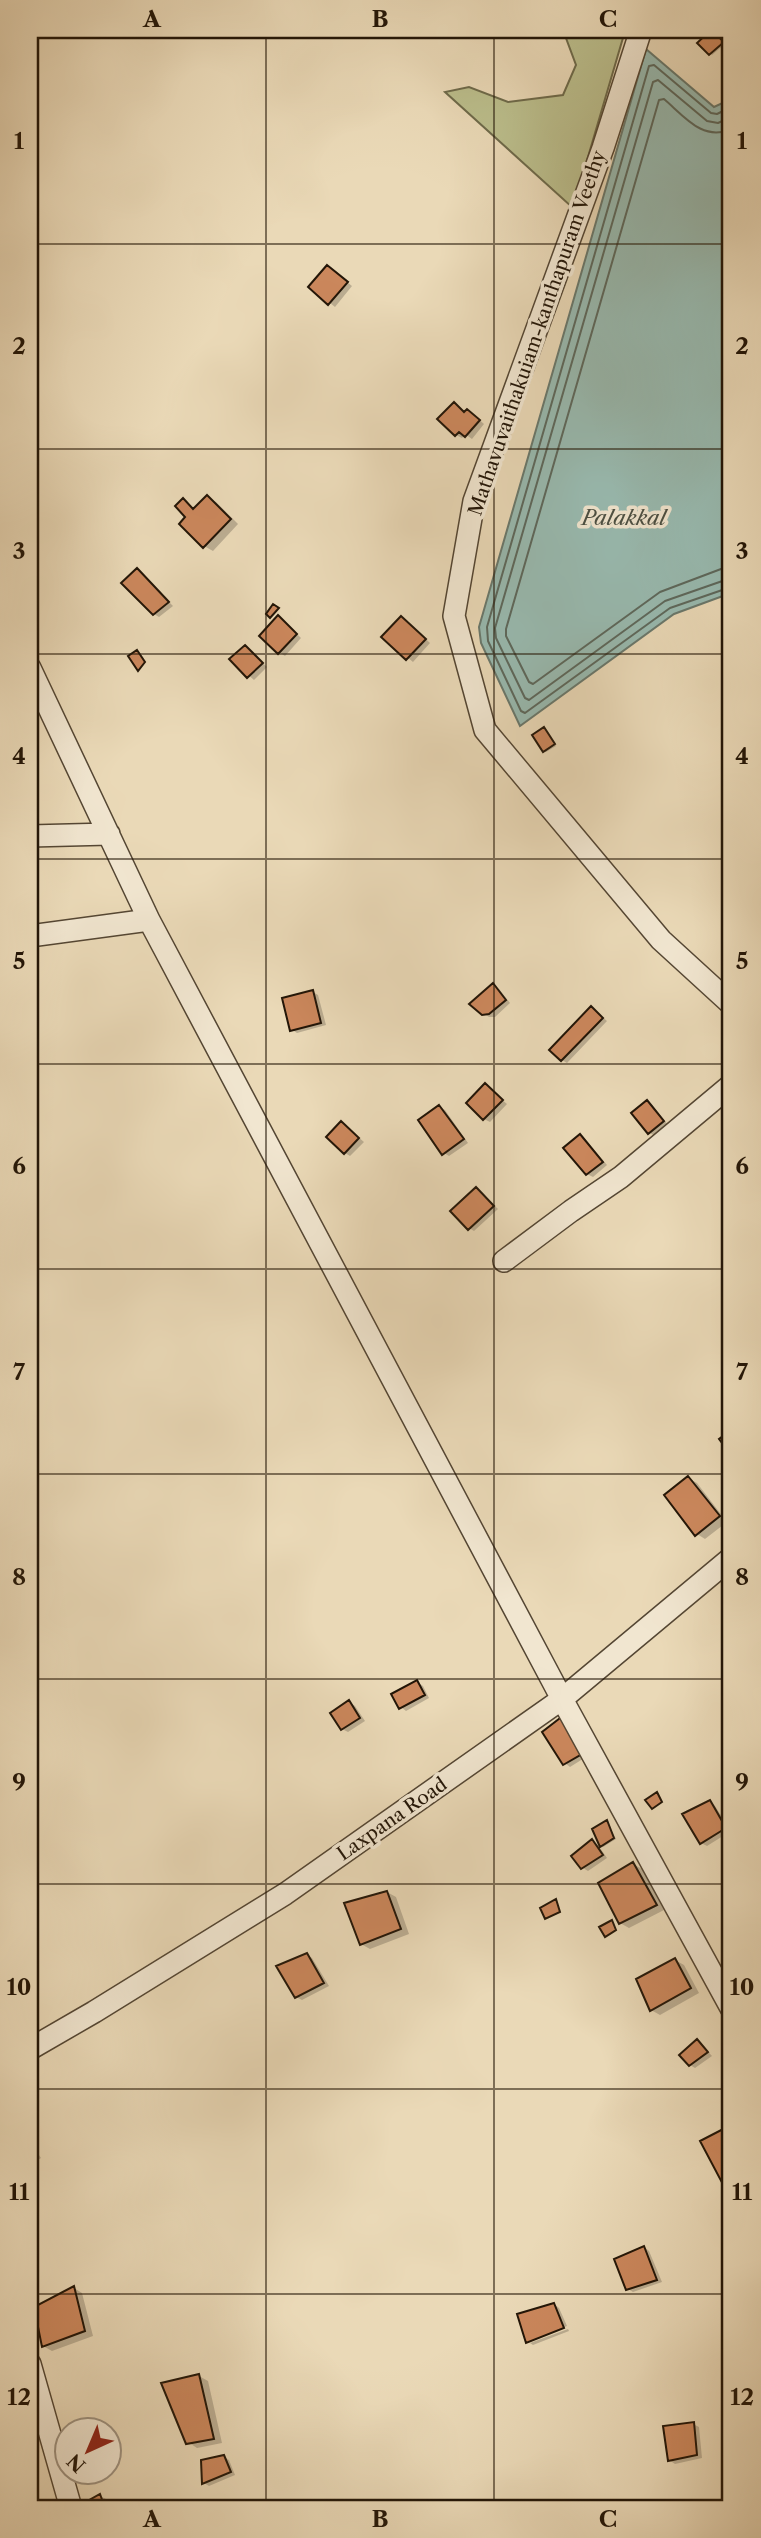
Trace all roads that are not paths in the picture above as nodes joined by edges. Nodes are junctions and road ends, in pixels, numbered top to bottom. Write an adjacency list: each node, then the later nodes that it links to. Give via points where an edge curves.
1 (636, 30): 7 (street, Mathavuvaithakuiam-kanthapuram Veethy, via 639,36 603,148 474,501 454,616 485,730 661,940)
2 (30, 668): 3 (street)
3 (109, 834): 4 (street); 5 (street)
4 (30, 835)
5 (149, 920): 6 (street); 11 (street)
6 (30, 936)
7 (731, 1004)
8 (731, 1085): 9 (street, via 621,1177)
9 (504, 1261)
10 (731, 1558): 11 (street, Laxpana Road)
11 (562, 1699): 12 (street); 13 (street, Laxpana Road, via 285,1894)
12 (731, 2008)
13 (30, 2049)
14 (30, 2364): 15 (street)
15 (71, 2508)

